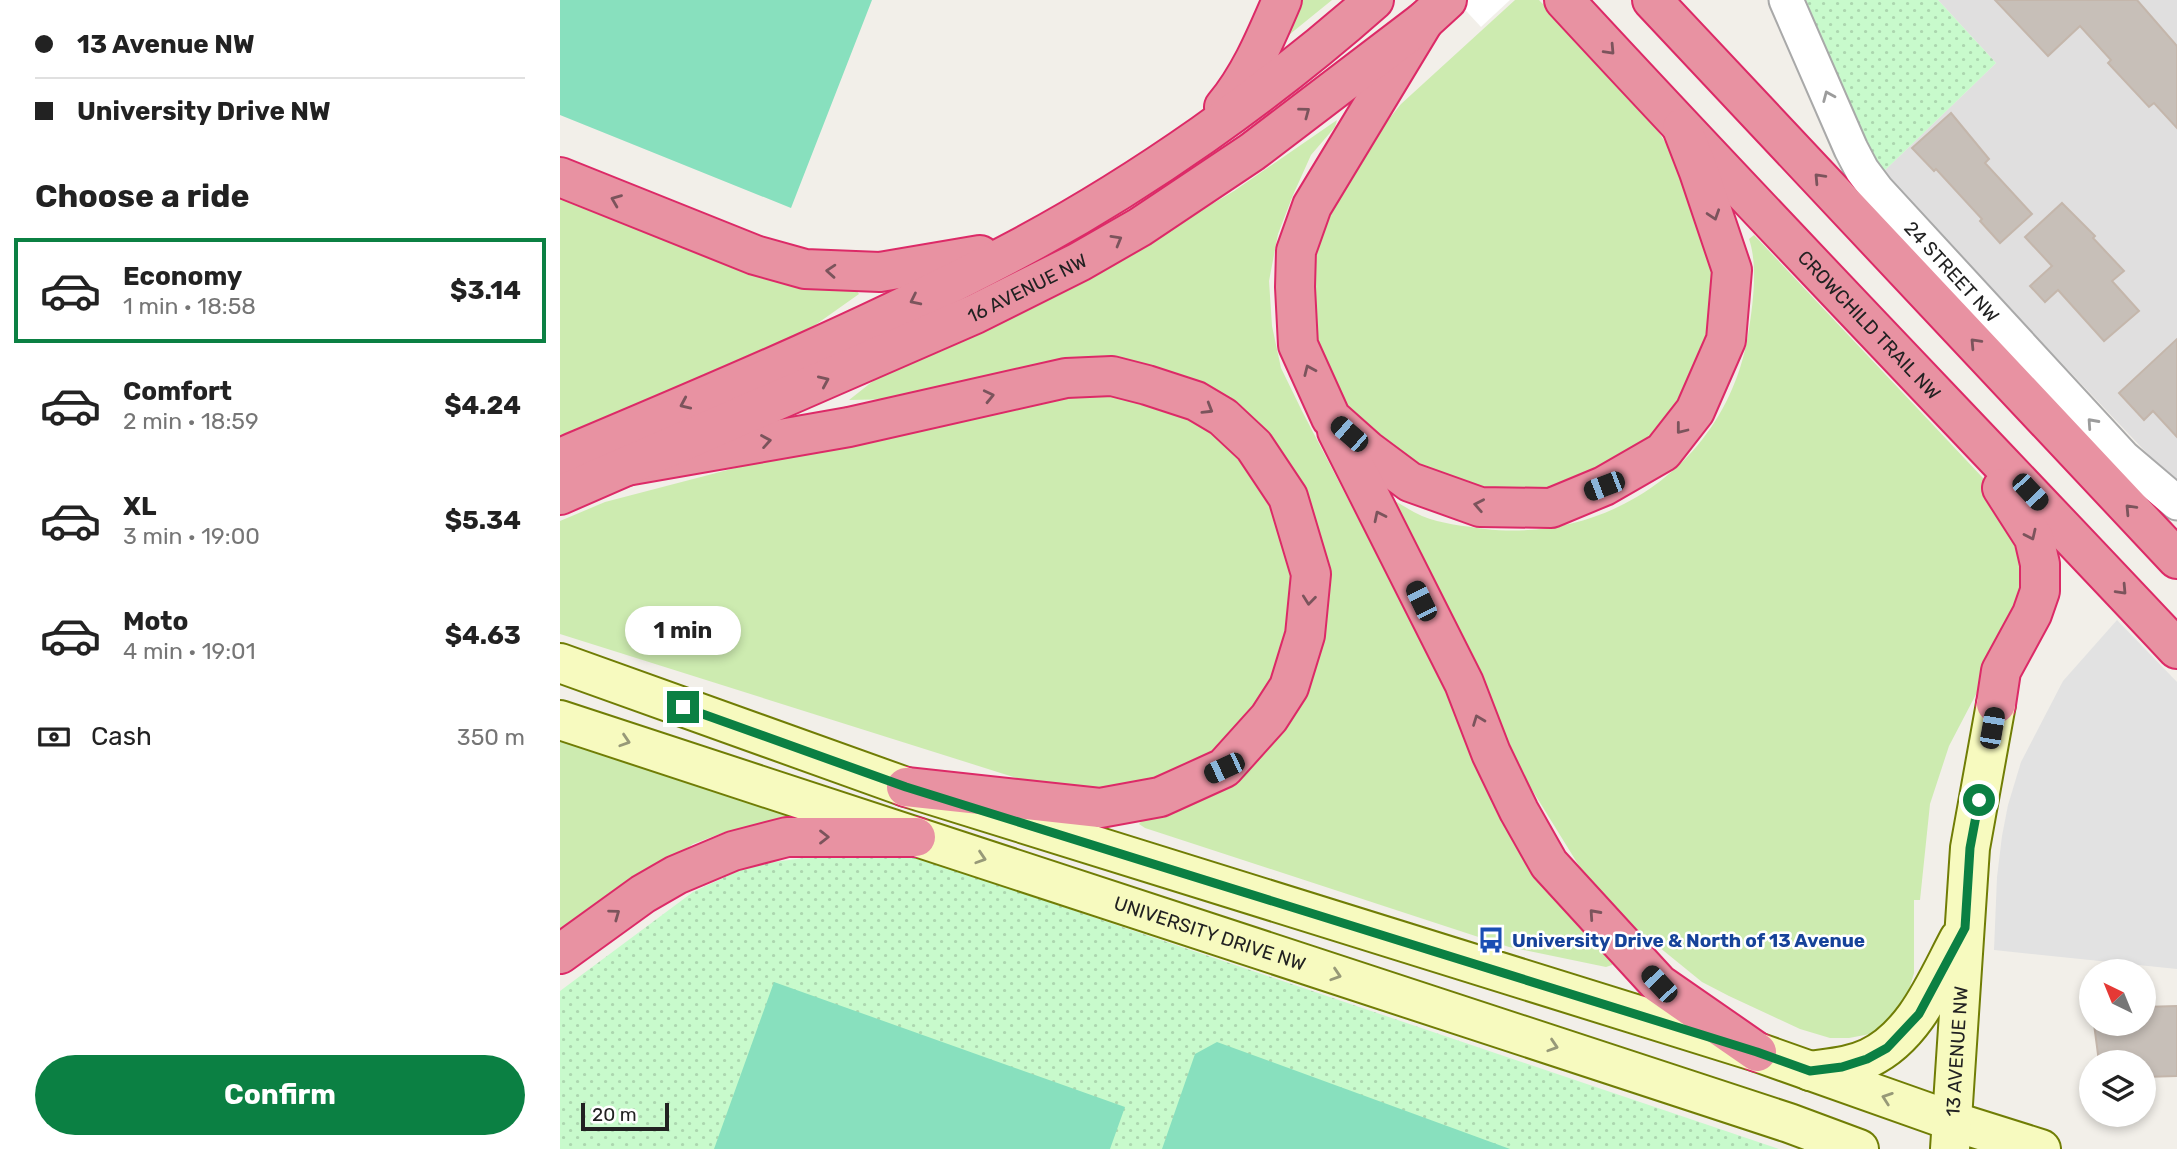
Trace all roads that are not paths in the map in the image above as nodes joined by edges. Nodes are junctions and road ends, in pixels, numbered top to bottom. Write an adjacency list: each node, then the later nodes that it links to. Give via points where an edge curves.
1 (1282, 0): 8 (highway, via 1238,91)
2 (1374, 0): 8 (highway, 16 AVENUE NW)
3 (1564, 0): 7 (highway, CROWCHILD TRAIL NW, one-way to 7)
4 (1652, 0): 17 (highway, one-way to 4)
5 (1786, 0): 16 (street, 24 STREET NW, one-way to 5, via 2123,457 1877,190 1851,149)
6 (1435, 11): 11 (highway, one-way to 6, via 1298,345 1296,251 1312,206); 14 (highway, 16 AVENUE NW, one-way to 6, via 975,314 1079,262 1252,152)
7 (1682, 128): 11 (highway, one-way to 11, via 1732,270 1726,340 1695,411 1663,452 1604,486 1550,508 1480,507 1409,482); 12 (highway, CROWCHILD TRAIL NW)
8 (1195, 140): 10 (highway, 16 AVENUE NW)
9 (560, 177): 10 (highway, one-way to 9, via 880,272 805,269 755,256)
10 (1020, 248): 13 (highway, 16 AVENUE NW, one-way to 13, via 868,323)
11 (1331, 418): 26 (highway, one-way to 11, via 1659,984 1549,864 1519,811 1464,682)
12 (1975, 433): 18 (highway, CROWCHILD TRAIL NW, one-way to 18); 20 (highway, one-way to 20, via 2034,538 2040,564 2040,592 2001,671)
13 (560, 458)
14 (626, 466): 15 (highway, 16 AVENUE NW); 22 (highway, one-way to 22, via 849,427 1066,378 1112,376 1196,401 1223,417 1254,446 1288,497 1311,574 1305,635 1289,687 1269,718 1224,768 1160,797 1100,808)
15 (560, 495)
16 (2177, 503)
17 (2177, 559)
18 (2177, 649)
19 (560, 663): 22 (street)
20 (1996, 704): 24 (street, 13 AVENUE NW, via 1970,848)
21 (560, 720): 23 (street, UNIVERSITY DRIVE NW, one-way to 23)
22 (906, 787): 26 (street)
23 (916, 837): 25 (highway, one-way to 23, via 643,894 733,851 787,837); 28 (street, UNIVERSITY DRIVE NW, one-way to 28)
24 (1965, 928): 27 (street, via 1919,1014 1887,1048 1842,1067); 29 (street, 13 AVENUE NW)
25 (560, 954)
26 (1757, 1052): 27 (street)
27 (1810, 1071): 29 (street, one-way to 27)
28 (1789, 1123): 30 (street); 31 (street, UNIVERSITY DRIVE NW)
29 (1951, 1135): 32 (street)
30 (1823, 1149)
31 (1859, 1149)
32 (2041, 1149)

